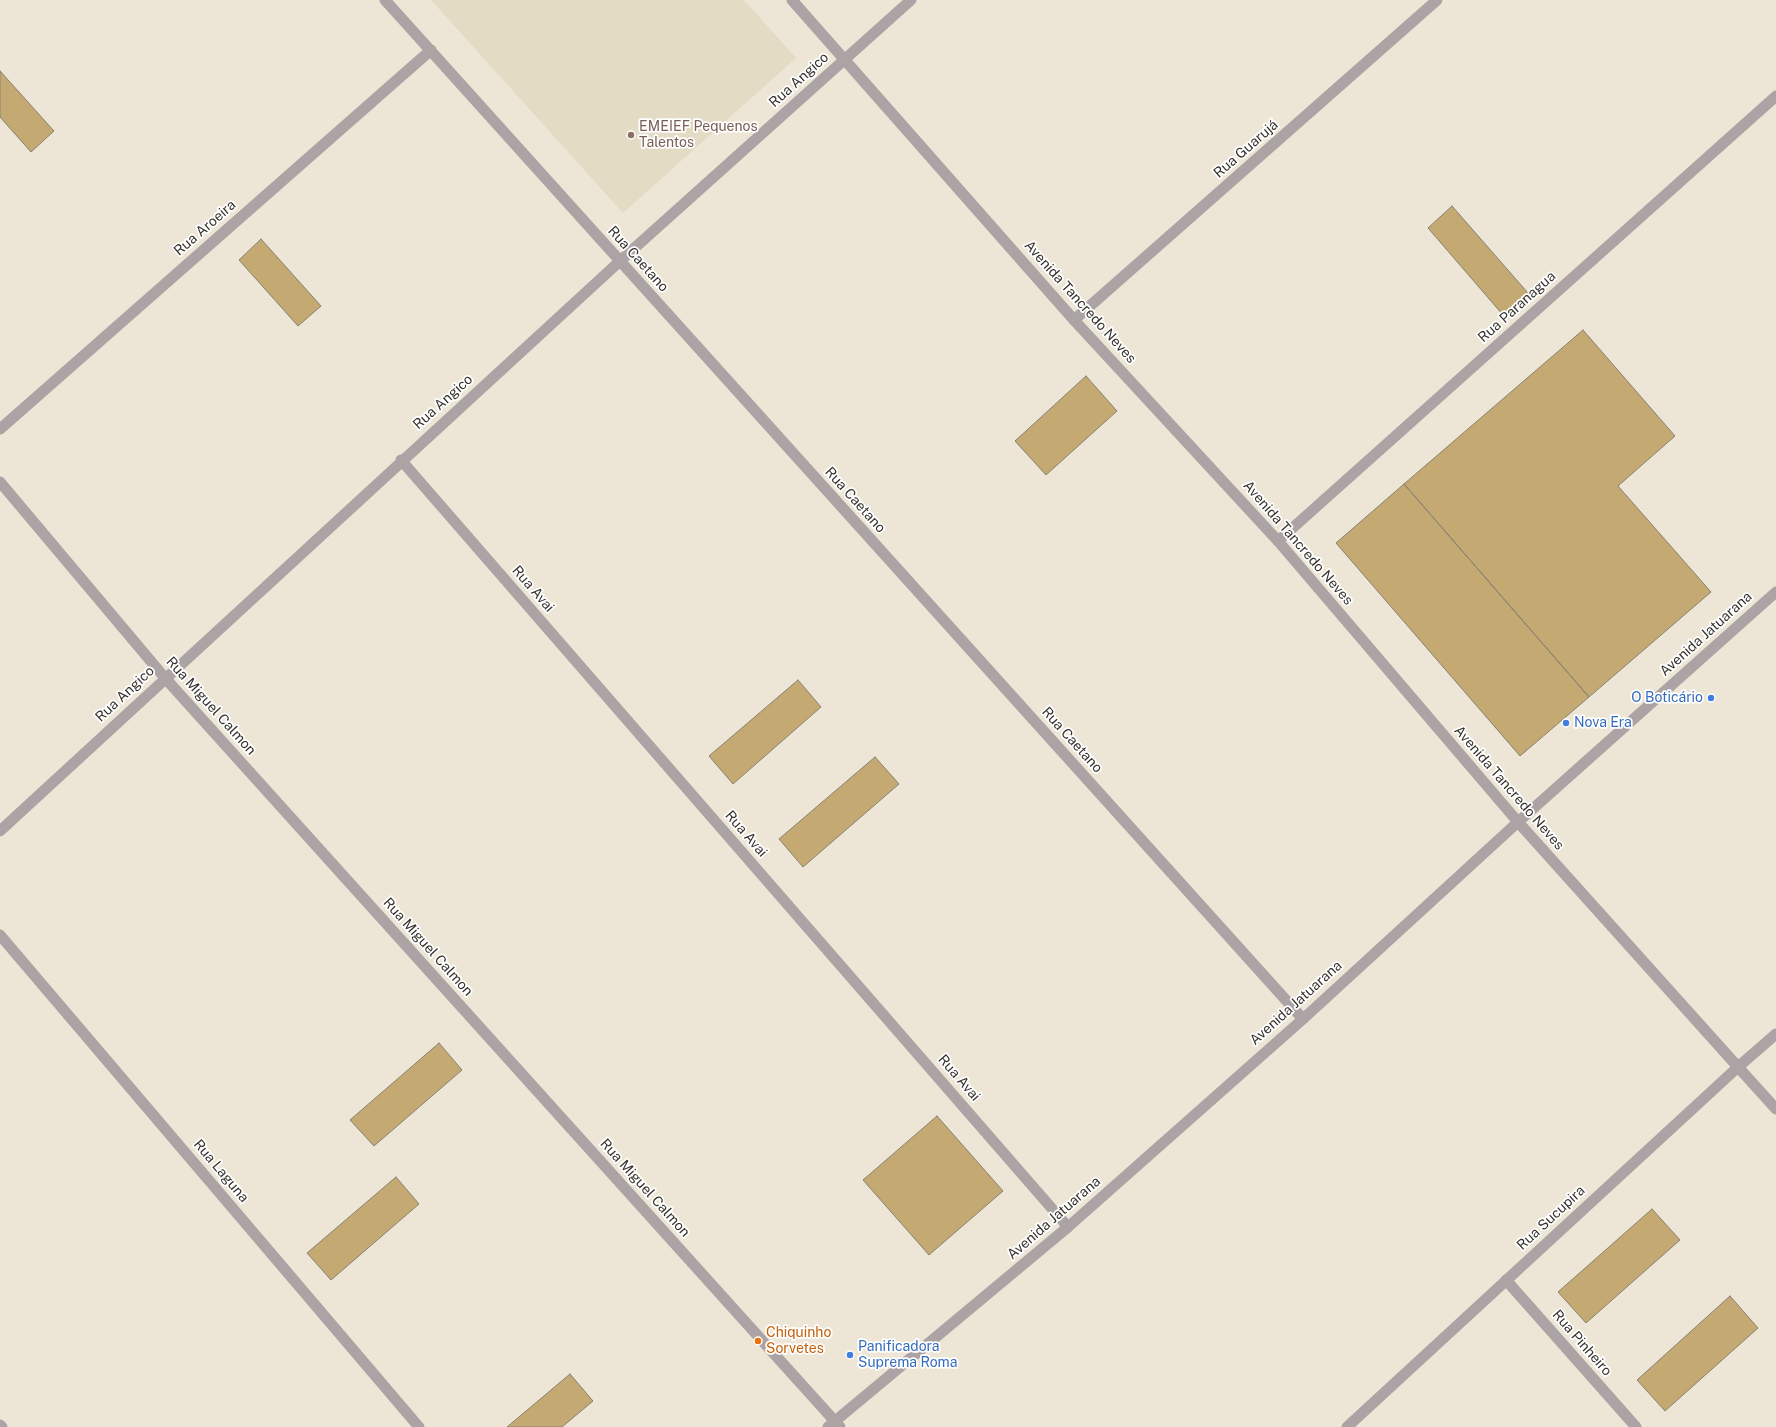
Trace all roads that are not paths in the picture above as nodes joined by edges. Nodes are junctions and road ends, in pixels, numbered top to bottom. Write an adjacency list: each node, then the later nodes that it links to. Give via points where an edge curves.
1 (385, 0): 5 (street, Rua Caetano)
2 (792, 0): 6 (street, Avenida Tancredo Neves)
3 (911, 0): 6 (street, Rua Angico)
4 (1437, 0): 9 (street, Rua Guarujá)
5 (431, 50): 8 (street, Rua Caetano); 10 (street, Rua Aroeira)
6 (845, 59): 8 (street, Rua Angico); 9 (street, Avenida Tancredo Neves)
7 (1776, 96): 13 (street, Rua Paranagua)
8 (620, 261): 11 (street, Rua Angico); 19 (street, Rua Caetano)
9 (1074, 320): 13 (street, Avenida Tancredo Neves)
10 (0, 429)
11 (401, 460): 15 (street, Rua Angico); 23 (street, Rua Avai)
12 (0, 482): 15 (street, Rua Miguel Calmon)
13 (1278, 541): 16 (street, Avenida Tancredo Neves)
14 (1776, 592): 16 (street, Avenida Jatuarana)
15 (165, 678): 17 (street, Rua Angico); 26 (street, Rua Miguel Calmon)
16 (1518, 822): 19 (street, Avenida Jatuarana); 21 (street, Avenida Tancredo Neves)
17 (0, 831)
18 (0, 935): 28 (street, Rua Laguna)
19 (1303, 1018): 23 (street, Avenida Jatuarana)
20 (1776, 1034): 21 (street, Rua Sucupira)
21 (1738, 1067): 22 (street, Avenida Tancredo Neves); 24 (street, Rua Sucupira)
22 (1776, 1109)
23 (1068, 1227): 26 (street, Avenida Jatuarana)
24 (1506, 1280): 29 (street, Rua Sucupira); 30 (street, Rua Pinheiro)
25 (0, 1425): 27 (street)
26 (834, 1425)
27 (2, 1427)
28 (419, 1427)
29 (1347, 1427)
30 (1636, 1427)

